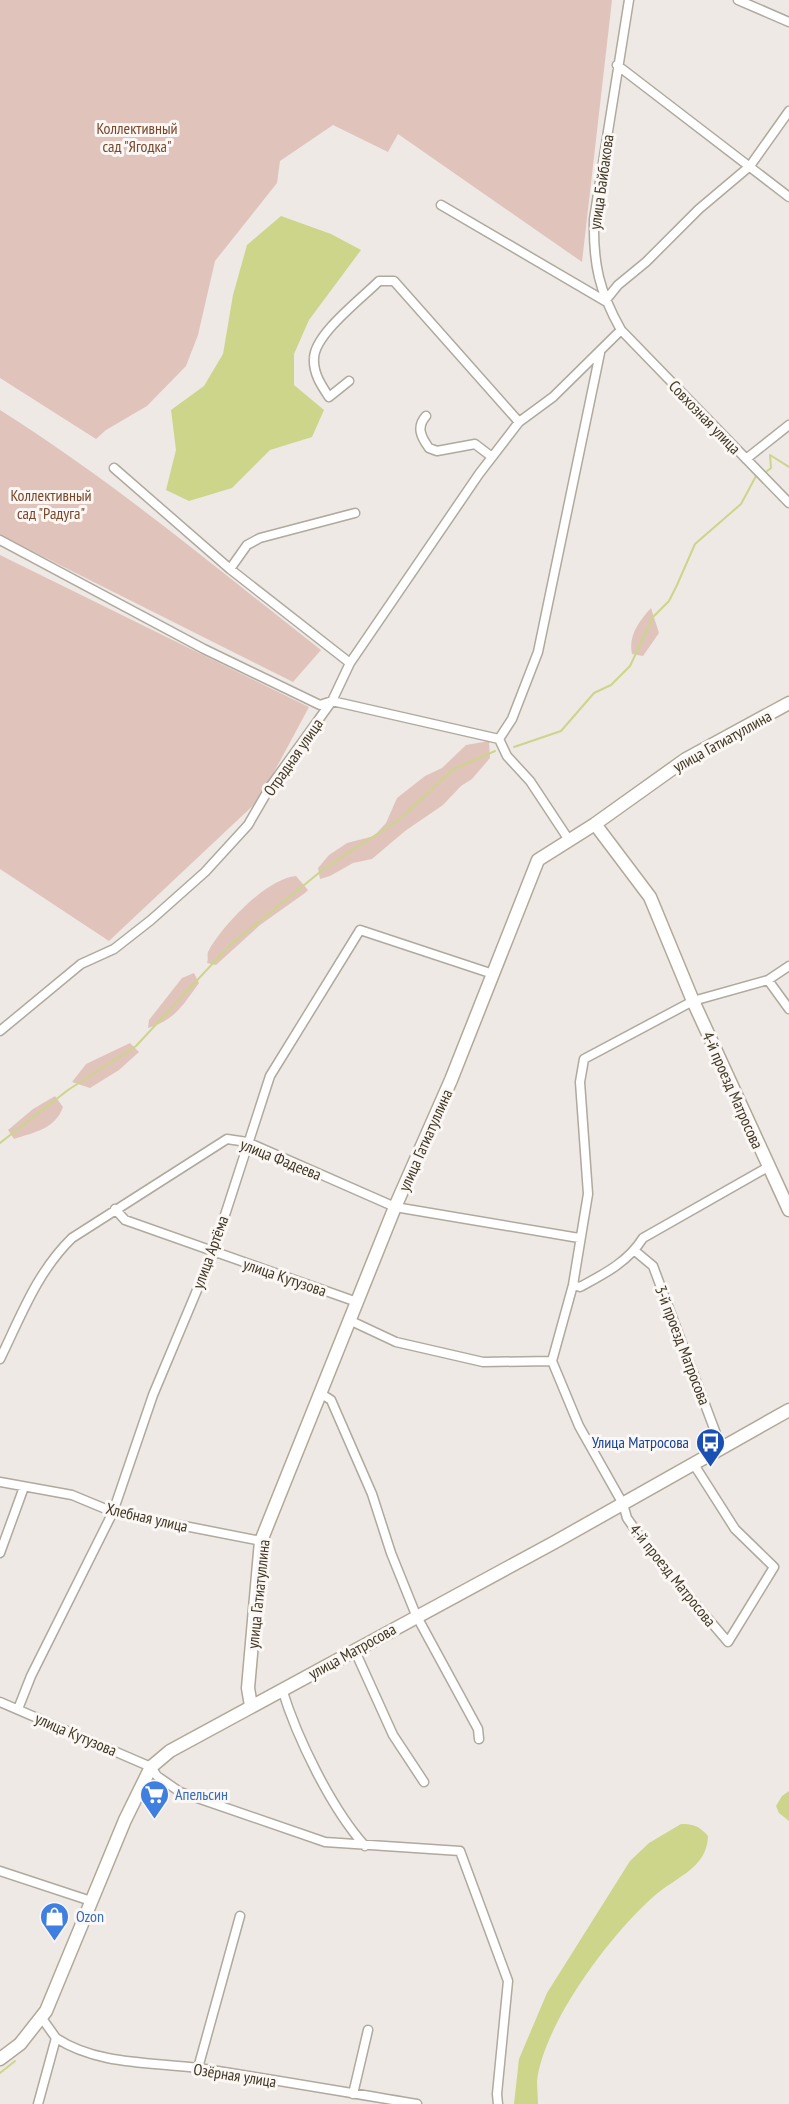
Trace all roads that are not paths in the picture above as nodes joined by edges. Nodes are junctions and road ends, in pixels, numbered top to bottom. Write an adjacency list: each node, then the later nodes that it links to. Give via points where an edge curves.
1 (629, 0): 4 (street, улица Байбакова)
2 (738, 0): 3 (street)
3 (789, 22)
4 (617, 65): 6 (street); 9 (street, улица Байбакова, via 594,219 593,244)
5 (789, 111): 6 (street)
6 (750, 166): 7 (street); 9 (street, via 699,209)
7 (789, 197)
8 (441, 205): 9 (street)
9 (604, 301): 10 (street, улица Байбакова)
10 (621, 330): 11 (street, Отрадная улица); 17 (street, Совхозная улица)
11 (600, 353): 14 (street, Отрадная улица, via 553,397); 26 (street, via 538,651 512,719)
12 (349, 381): 14 (street, via 329,397 316,376 317,342 379,281 394,281)
13 (426, 416): 16 (street, via 420,431 429,448 437,451 475,444)
14 (519, 422): 16 (street, Отрадная улица)
15 (789, 425): 17 (street)
16 (492, 457): 23 (street, Отрадная улица)
17 (746, 459): 19 (street, Совхозная улица)
18 (114, 468): 22 (street)
19 (789, 503)
20 (355, 513): 22 (street, via 260,538 247,545)
21 (0, 540): 24 (street, via 320,705)
22 (230, 569): 23 (street)
23 (350, 663): 24 (street, Отрадная улица)
24 (332, 701): 26 (street); 34 (street, Отрадная улица, via 270,787 248,825 204,872 114,949 81,964)
25 (789, 703): 27 (street, улица Гатиатуллина, via 686,759)
26 (499, 739): 28 (street, via 507,756 530,781)
27 (595, 824): 28 (street, улица Гатиатуллина); 32 (street, 4-й проезд Матросова, via 650,897)
28 (569, 840): 30 (street, улица Гатиатуллина, via 538,860)
29 (789, 966): 31 (street)
30 (493, 974): 35 (street, улица Артёма, via 360,930 270,1076); 37 (street, улица Гатиатуллина)
31 (768, 980): 32 (street); 33 (street)
32 (693, 1001): 36 (street, 4-й проезд Матросова); 40 (street, via 584,1059 580,1082 588,1194)
33 (789, 1009)
34 (0, 1030)
35 (247, 1142): 37 (street, улица Фадеева); 38 (street, улица Фадеева, via 227,1139); 42 (street, улица Артёма)
36 (768, 1167): 39 (street, 4-й проезд Матросова); 41 (street, via 643,1238)
37 (395, 1207): 40 (street, улица Фадеева); 44 (street, улица Гатиатуллина)
38 (115, 1209): 42 (street, улица Кутузова, via 125,1220); 46 (street, улица Фадеева, via 72,1238 54,1256 41,1274)
39 (789, 1210)
40 (579, 1238): 43 (street)
41 (635, 1251): 43 (street, via 599,1277 580,1287); 50 (street, 3-й проезд Матросова, via 653,1266)
42 (213, 1252): 44 (street, улица Кутузова); 55 (street, улица Артёма, via 153,1395)
43 (573, 1285): 47 (street)
44 (357, 1302): 45 (street, улица Гатиатуллина)
45 (349, 1320): 47 (street, via 396,1342 483,1362); 48 (street, улица Гатиатуллина)
46 (0, 1359)
47 (552, 1361): 54 (street, 4-й проезд Матросова, via 579,1426)
48 (320, 1393): 56 (street, улица Гатиатуллина); 58 (street, via 331,1400 372,1494)
49 (789, 1410): 50 (street, улица Матросова)
50 (721, 1447): 51 (street, улица Матросова)
51 (693, 1463): 54 (street, улица Матросова); 54 (street, 4-й проезд Матросова, via 735,1529 774,1567 728,1642 650,1551 627,1518)
52 (0, 1482): 53 (street, Хлебная улица)
53 (24, 1486): 55 (street, Хлебная улица, via 72,1495); 57 (street)
54 (623, 1504): 58 (street, улица Матросова)
55 (113, 1512): 56 (street, Хлебная улица); 63 (street, улица Артёма)
56 (261, 1541): 62 (street, улица Гатиатуллина, via 248,1688)
57 (0, 1553)
58 (416, 1615): 59 (street, улица Матросова); 64 (street, via 478,1729)
59 (355, 1651): 60 (street, улица Матросова); 66 (street, via 393,1736)
60 (282, 1689): 62 (street, улица Матросова); 67 (street, via 328,1791)
61 (0, 1702): 63 (street, улица Кутузова)
62 (251, 1706): 65 (street, улица Матросова, via 170,1750)
63 (18, 1709): 65 (street, улица Кутузова)
64 (479, 1739)
65 (151, 1767): 67 (street, улица Кутузова, via 157,1776 180,1791 325,1842); 69 (street, улица Матросова)
66 (424, 1782)
67 (365, 1846): 79 (street, улица Кутузова, via 460,1851 508,1982)
68 (0, 1871): 69 (street)
69 (91, 1901): 71 (street, улица Матросова)
70 (240, 1916): 75 (street)
71 (44, 2014): 73 (street); 74 (street, улица Матросова, via 20,2044)
72 (368, 2030): 76 (street)
73 (56, 2038): 75 (street, Озёрная улица, via 79,2051 100,2056); 77 (street)
74 (0, 2059)
75 (198, 2068): 76 (street, Озёрная улица)
76 (352, 2094): 78 (street, Озёрная улица)
77 (38, 2104)
78 (417, 2104)
79 (498, 2104)

